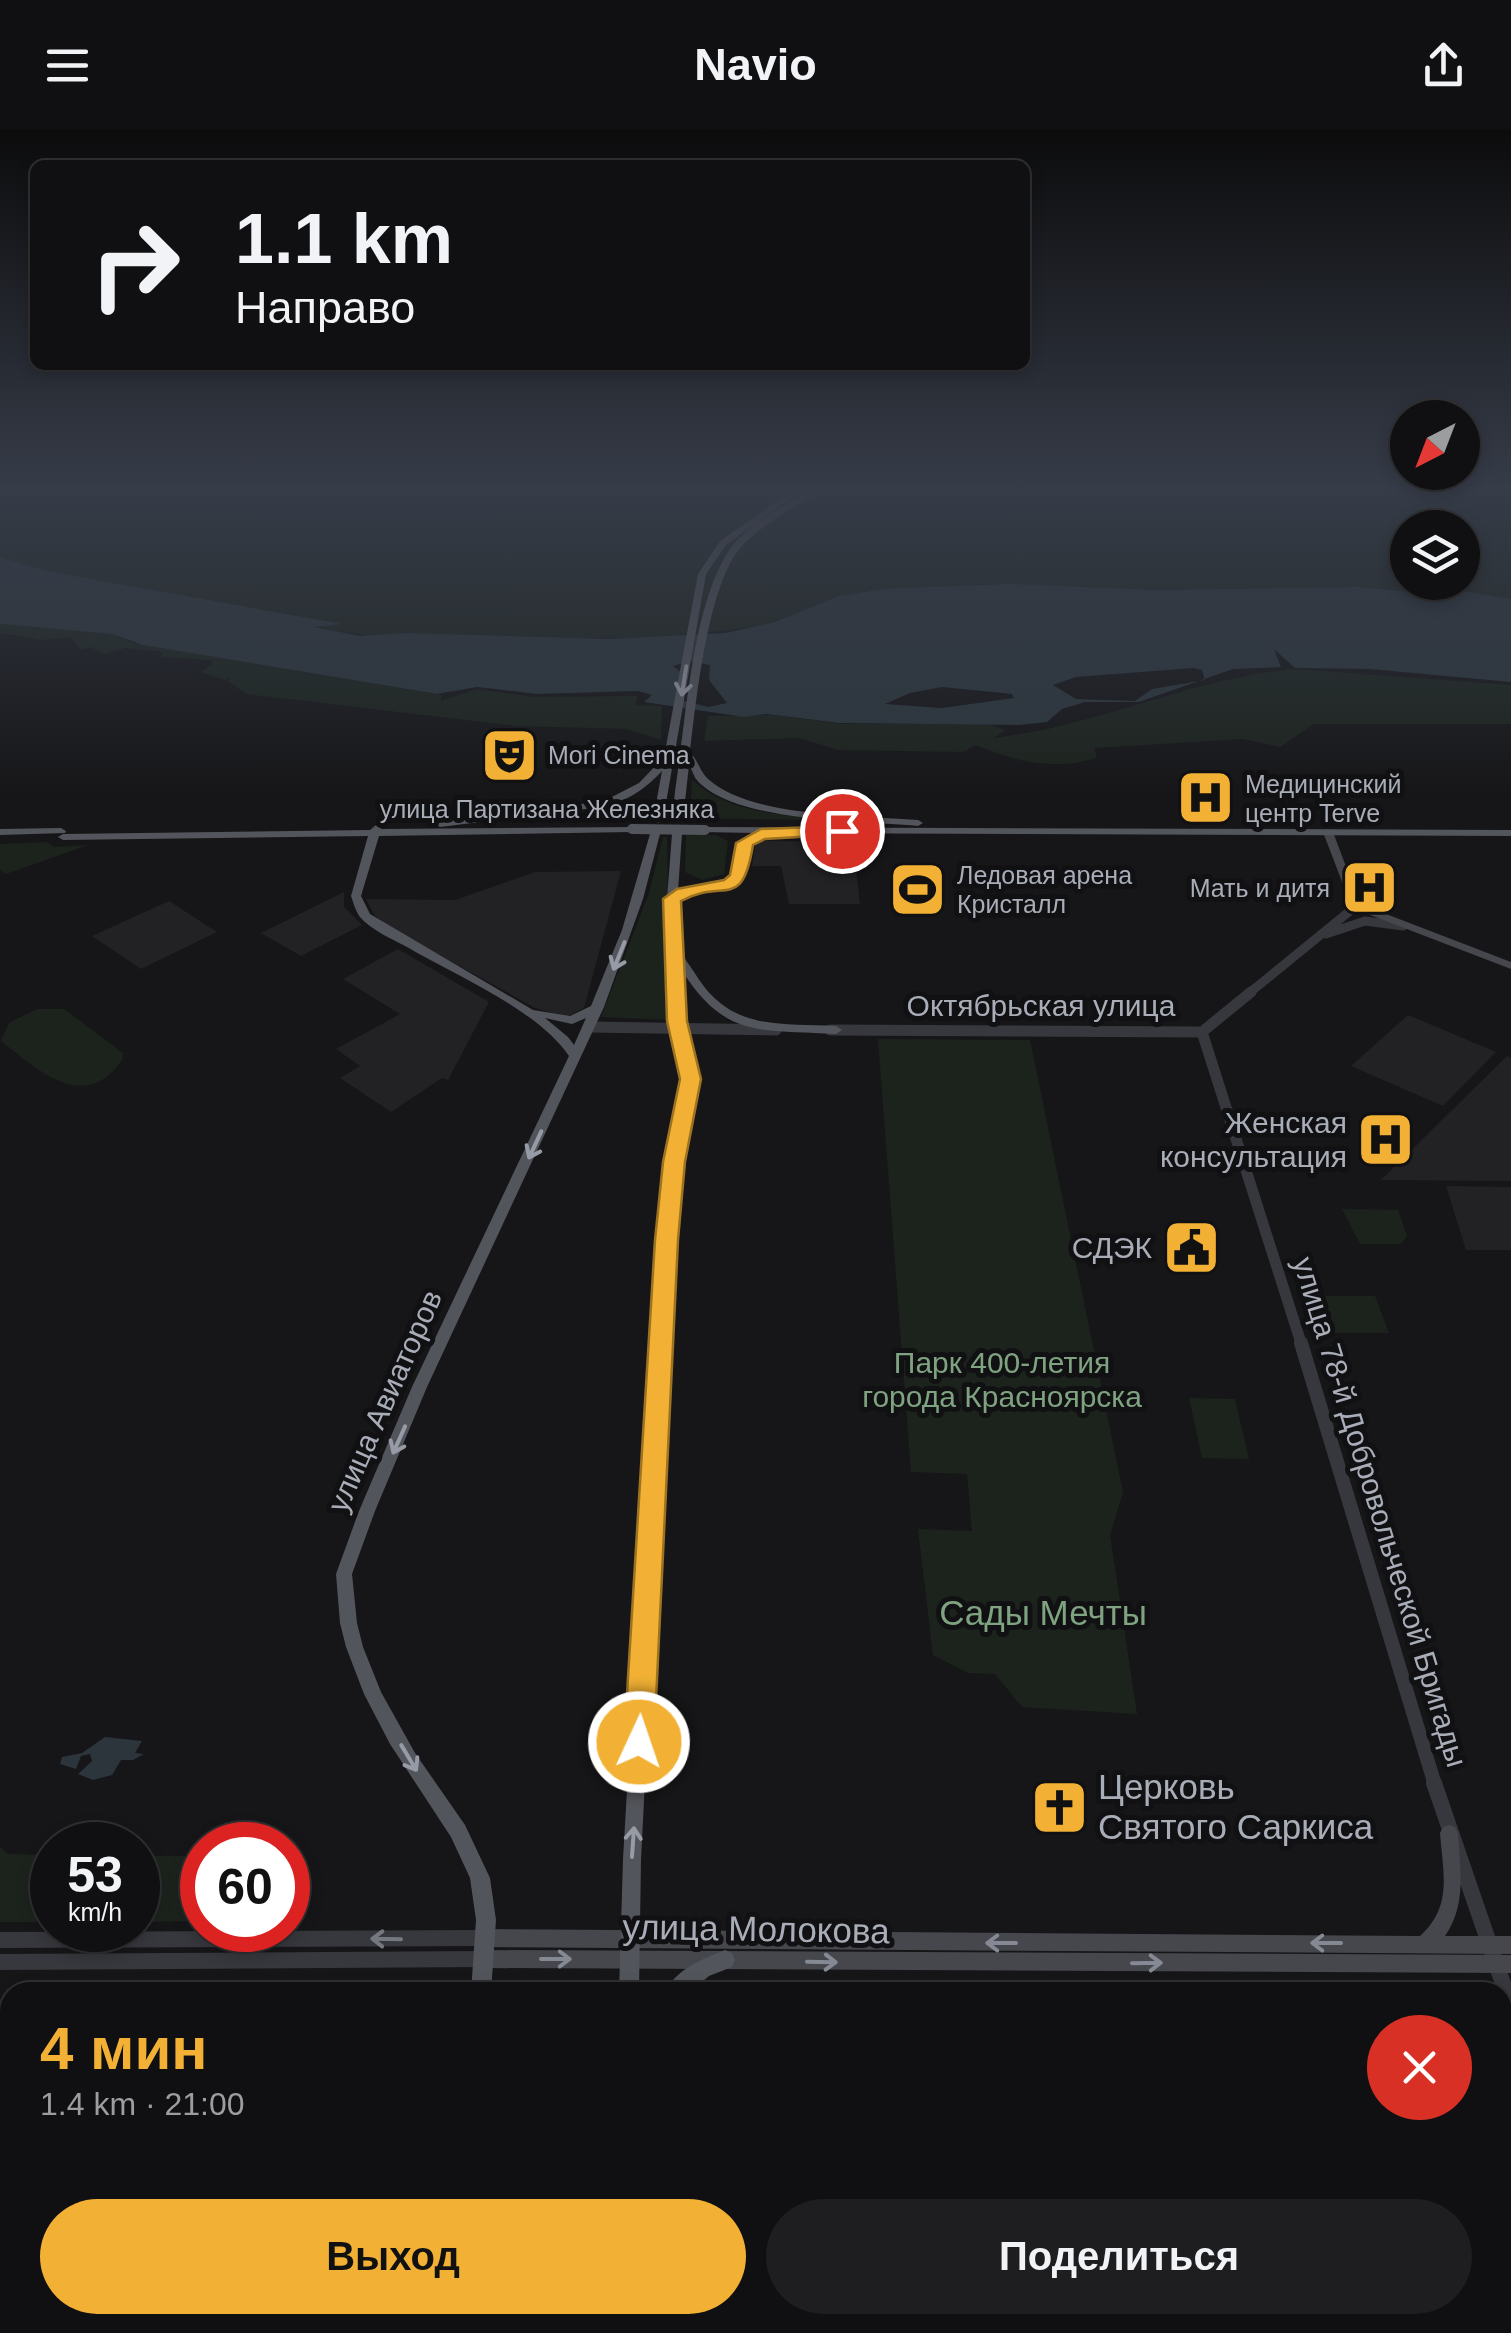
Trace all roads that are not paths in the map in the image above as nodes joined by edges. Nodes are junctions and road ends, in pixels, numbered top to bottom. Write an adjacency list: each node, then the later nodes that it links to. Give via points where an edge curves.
1 (699, 590): 3 (main road, one-way to 3)
2 (714, 590): 4 (main road)
3 (673, 749): 5 (main road); 7 (main road, via 656,775 604,803)
4 (688, 750): 6 (main road); 8 (main road, via 698,778 726,799)
5 (658, 820)
6 (678, 820)
7 (437, 825): 9 (main road, улица Партизана Железняка); 11 (main road, улица Партизана Железняка)
8 (936, 825): 10 (main road, улица Партизана Железняка); 12 (main road, улица Партизана Железняка)
9 (632, 826): 10 (main road, улица Партизана Железняка, bridge); 16 (main road, улица Партизана Железняка)
10 (705, 827): 13 (main road, улица Партизана Железняка); 22 (main road, via 734,842 729,874 693,882 679,874)
11 (375, 829): 15 (main road, улица Партизана Железняка); 16 (main road, улица Партизана Железняка); 17 (main road, улица Партизана Железняка); 21 (main road)
12 (1324, 829): 13 (main road, улица Партизана Железняка); 14 (main road, улица Партизана Железняка); 24 (main road)
13 (786, 830): 23 (main road, via 744,843 739,877 730,884)
14 (1511, 830)
15 (338, 832): 17 (main road, улица Партизана Железняка); 21 (main road, via 358,836)
16 (404, 832): 21 (main road)
17 (62, 834): 20 (main road, улица Партизана Железняка)
18 (655, 834): 29 (main road, улица Авиаторов, one-way to 29, via 639,905)
19 (676, 834): 22 (main road)
20 (0, 835)
21 (368, 852): 30 (main road, via 356,896 365,916)
22 (674, 860): 23 (main road)
23 (672, 899): 27 (main road)
24 (1356, 906): 25 (main road); 26 (street, Октябрьская улица)
25 (1404, 926): 26 (street, via 1357,922); 28 (main road)
26 (1318, 938): 35 (street, Октябрьская улица)
27 (674, 946): 32 (main road, via 721,1014); 33 (main road)
28 (1511, 966)
29 (598, 1007): 30 (main road, via 562,1020); 31 (main road, улица Авиаторов)
30 (521, 1008): 36 (main road, via 568,1042)
31 (590, 1027): 33 (street); 36 (main road, улица Авиаторов)
32 (779, 1029): 33 (street); 34 (main road)
33 (680, 1030): 43 (main road, one-way to 33, via 666,1240 691,1079)
34 (836, 1030): 35 (street, Октябрьская улица)
35 (1202, 1032): 37 (street, улица 78-й Добровольческой Бригады)
36 (576, 1056): 42 (main road, улица Авиаторов, one-way to 42, via 454,1315 344,1574 343,1612 364,1672 408,1757 463,1838 482,1883)
37 (1449, 1832): 39 (main road, via 1451,1912); 40 (street, улица 78-й Добровольческой Бригады)
38 (0, 1940): 42 (street, улица Молокова, one-way to 38)
39 (1423, 1944): 40 (main road, улица Молокова); 43 (main road, улица Молокова, one-way to 43)
40 (1487, 1945): 41 (main road, улица Молокова); 46 (street, улица 78-й Добровольческой Бригады)
41 (1511, 1945)
42 (483, 1948): 43 (main road, улица Молокова); 45 (street, улица Молокова); 47 (main road, улица Авиаторов)
43 (630, 1949): 44 (main road, улица Молокова); 48 (main road)
44 (725, 1960): 46 (main road, улица Молокова, one-way to 46); 49 (main road)
45 (0, 1962)
46 (1504, 1964)
47 (481, 1982)
48 (629, 1982)
49 (687, 1982)

